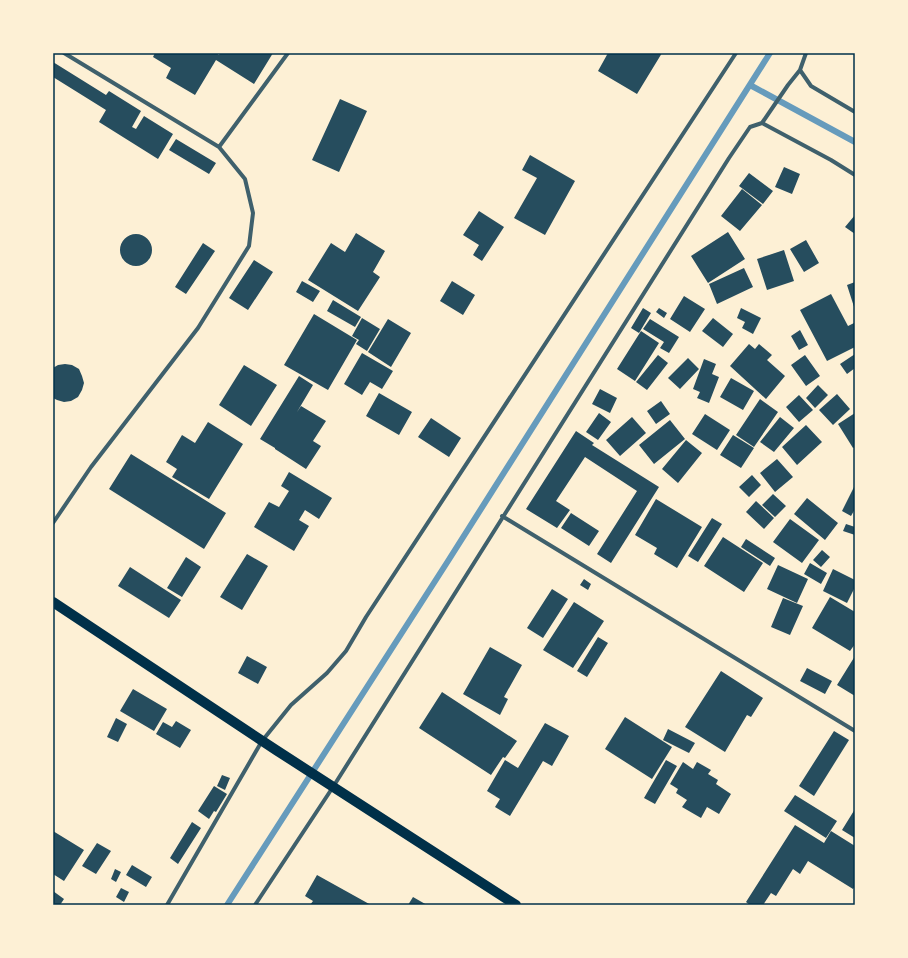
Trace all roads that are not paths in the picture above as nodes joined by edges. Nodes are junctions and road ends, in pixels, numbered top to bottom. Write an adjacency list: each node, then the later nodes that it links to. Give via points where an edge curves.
1 (64, 53): 8 (street)
2 (288, 53): 8 (street)
3 (736, 53): 14 (street, via 346,652 291,705)
4 (806, 53): 5 (street)
5 (800, 70): 6 (street, via 811,86); 7 (street)
6 (855, 112)
7 (762, 123): 9 (street); 10 (street, via 750,127 729,158)
8 (219, 147): 11 (street, via 245,179 253,213 249,246 198,328 91,467)
9 (855, 175)
10 (502, 516): 13 (street); 15 (street)
11 (53, 523)
12 (53, 602): 14 (main road)
13 (855, 731)
14 (262, 741): 15 (main road); 16 (street)
15 (330, 785): 17 (street); 18 (main road)
16 (167, 905)
17 (255, 905)
18 (516, 905)

